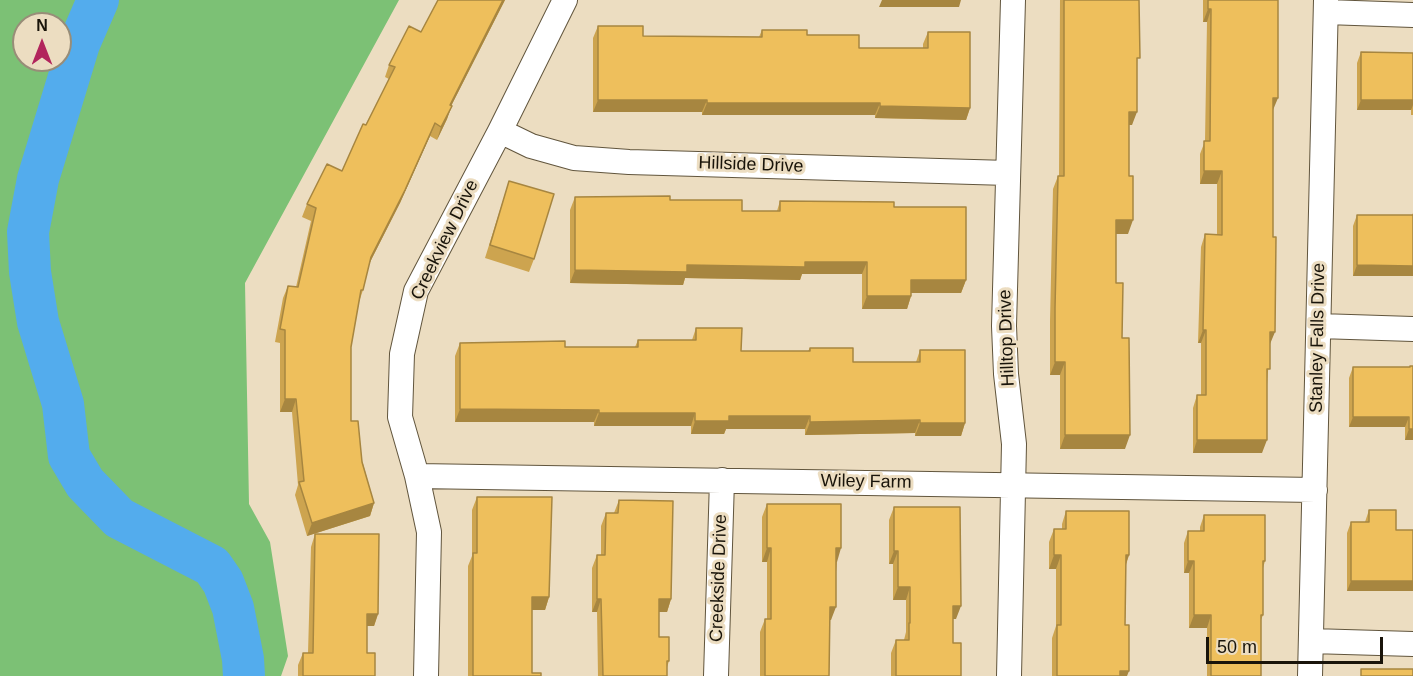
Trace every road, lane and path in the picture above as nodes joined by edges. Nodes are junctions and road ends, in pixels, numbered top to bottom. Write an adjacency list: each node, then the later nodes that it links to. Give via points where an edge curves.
1 (565, 0): 5 (street, Creekview Drive)
2 (1013, 0): 6 (street, Hilltop Drive)
3 (1326, 6): 4 (street); 7 (street, Stanley Falls Drive)
4 (1413, 15)
5 (500, 131): 6 (street, Hillside Drive, via 531,146 574,158); 9 (street, Creekview Drive, via 416,291 402,354 400,417)
6 (1008, 173): 11 (street, Hilltop Drive, via 1004,326)
7 (1319, 326): 8 (street); 12 (street, Stanley Falls Drive)
8 (1413, 329)
9 (417, 476): 10 (street, Wiley Farm); 15 (street, Creekview Drive, via 429,532)
10 (722, 480): 11 (street, Wiley Farm); 16 (street, Creekside Drive)
11 (1014, 484): 12 (street, Wiley Farm); 17 (street, Hilltop Drive)
12 (1315, 490): 13 (street, Stanley Falls Drive)
13 (1311, 641): 14 (street); 18 (street, Stanley Falls Drive)
14 (1413, 644)
15 (426, 676)
16 (716, 676)
17 (1009, 676)
18 (1310, 676)

